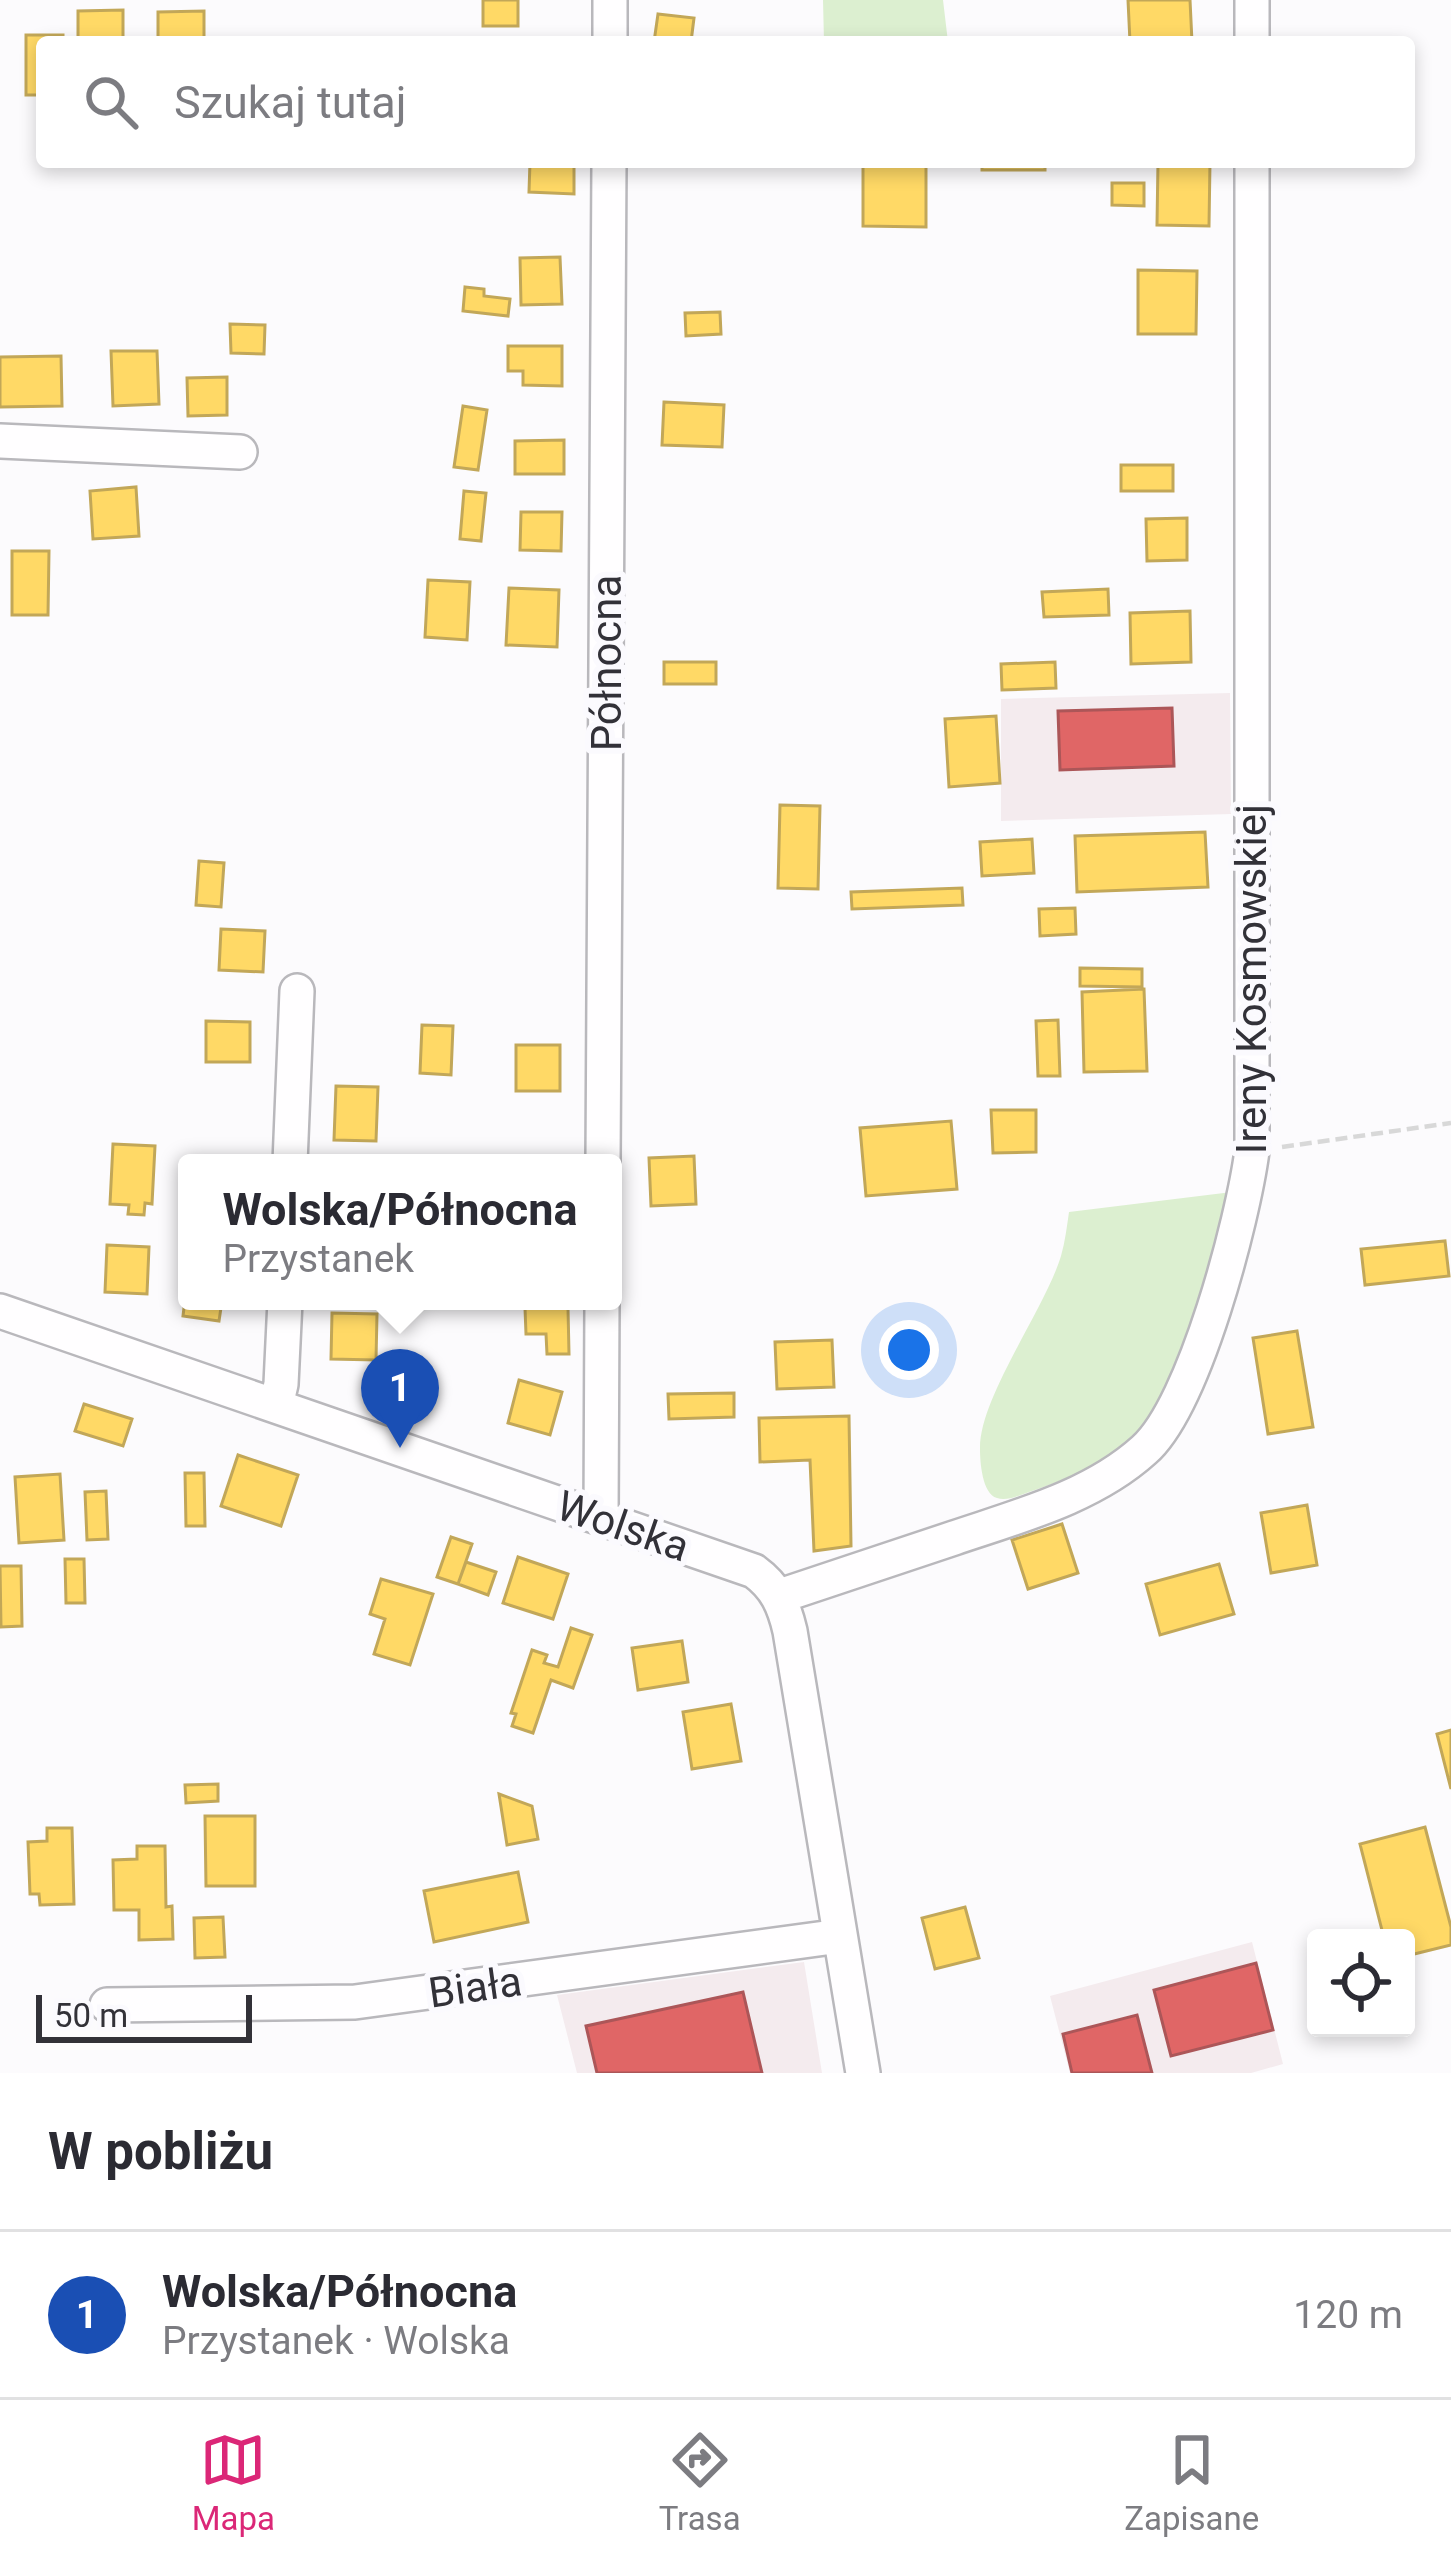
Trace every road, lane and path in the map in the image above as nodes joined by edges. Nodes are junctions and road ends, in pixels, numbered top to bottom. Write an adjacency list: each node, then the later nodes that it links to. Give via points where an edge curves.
1 (610, 0): 3 (street)
2 (1252, 0): 4 (street)
3 (610, 36)
4 (1252, 36)
5 (609, 168): 13 (street, Północna)
6 (1252, 168): 11 (street, Ireny Kosmowskiej)
7 (0, 441): 8 (street)
8 (240, 452)
9 (297, 991): 12 (street)
10 (1451, 1123): 11 (path)
11 (1252, 1150): 19 (street, Ireny Kosmowskiej, via 1235,1237 1188,1380 1149,1447 1064,1499)
12 (290, 1154)
13 (603, 1154)
14 (285, 1310): 17 (street)
15 (602, 1310): 18 (street)
16 (0, 1311): 17 (street, Wolska)
17 (276, 1406): 18 (street, Wolska)
18 (601, 1518): 19 (street, Wolska, via 754,1571)
19 (780, 1596): 20 (street)
20 (840, 1936): 21 (street, Biała, via 355,2002); 22 (street)
21 (106, 2005)
22 (863, 2073)

